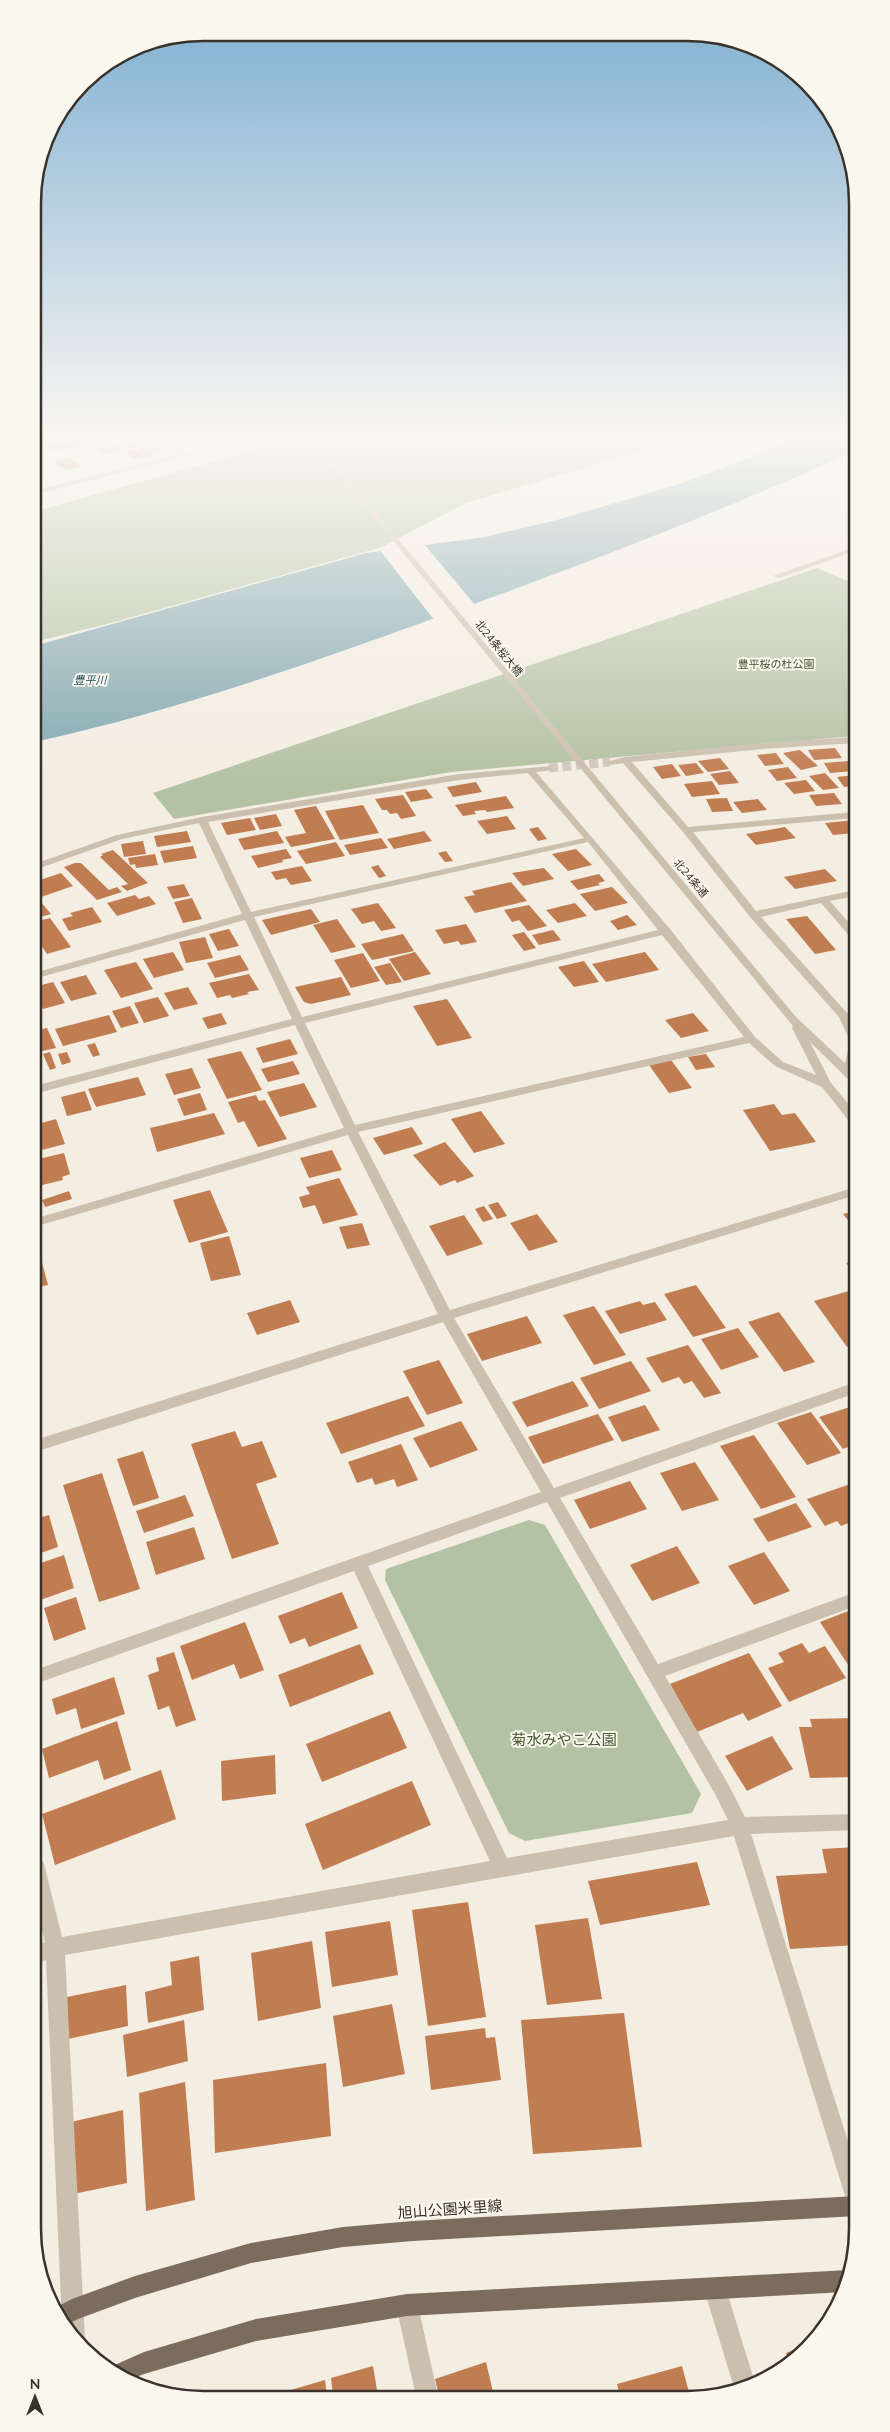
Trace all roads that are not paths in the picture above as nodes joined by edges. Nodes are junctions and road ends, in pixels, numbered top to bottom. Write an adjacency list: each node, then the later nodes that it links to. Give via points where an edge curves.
1 (406, 553): 7 (street, 北24条桜大橋)
2 (842, 553): 3 (street)
3 (788, 572): 4 (street); 5 (street)
4 (777, 576)
5 (797, 576)
6 (849, 740): 8 (street)
7 (571, 754): 26 (street, 北24条通)
8 (625, 760): 9 (street); 14 (street)
9 (610, 762)
10 (549, 768): 11 (street)
11 (530, 770): 13 (street, via 459,777); 15 (street)
12 (849, 816): 14 (street)
13 (202, 820): 16 (street, via 120,837); 20 (street)
14 (686, 830): 19 (street)
15 (590, 839): 20 (street); 22 (street)
16 (42, 864)
17 (849, 894): 18 (street)
18 (823, 900): 19 (street); 21 (street)
19 (754, 915): 25 (street)
20 (247, 916): 23 (street); 27 (street)
21 (849, 929)
22 (666, 931): 27 (street); 29 (street)
23 (42, 974)
24 (849, 1015): 25 (street)
25 (844, 1016): 28 (street)
26 (792, 1019): 30 (street); 31 (street)
27 (298, 1021): 32 (street); 34 (street)
28 (849, 1026)
29 (751, 1039): 31 (street, via 780,1064); 34 (street)
30 (849, 1070)
31 (826, 1084): 33 (street)
32 (42, 1088)
33 (849, 1113)
34 (351, 1130): 36 (street); 37 (street)
35 (849, 1193): 37 (street)
36 (41, 1221)
37 (446, 1316): 39 (street); 40 (street)
38 (848, 1390): 40 (street)
39 (41, 1444)
40 (550, 1494): 41 (street); 43 (street)
41 (358, 1562): 44 (street); 47 (street)
42 (848, 1601): 43 (street)
43 (653, 1673): 46 (street)
44 (41, 1675)
45 (848, 1822): 46 (street)
46 (740, 1826): 47 (street); 51 (street)
47 (502, 1868): 49 (street)
48 (41, 1890): 49 (street)
49 (55, 1947): 50 (street); 56 (street)
50 (41, 1953)
51 (848, 2173)
52 (848, 2207): 56 (main road, 旭山公園米里線, via 343,2237 251,2253 135,2287)
53 (839, 2282): 54 (main road)
54 (715, 2289): 55 (main road); 58 (street)
55 (407, 2305): 57 (main road, via 256,2330); 59 (street)
56 (65, 2314)
57 (125, 2371)
58 (743, 2380)
59 (426, 2391)

